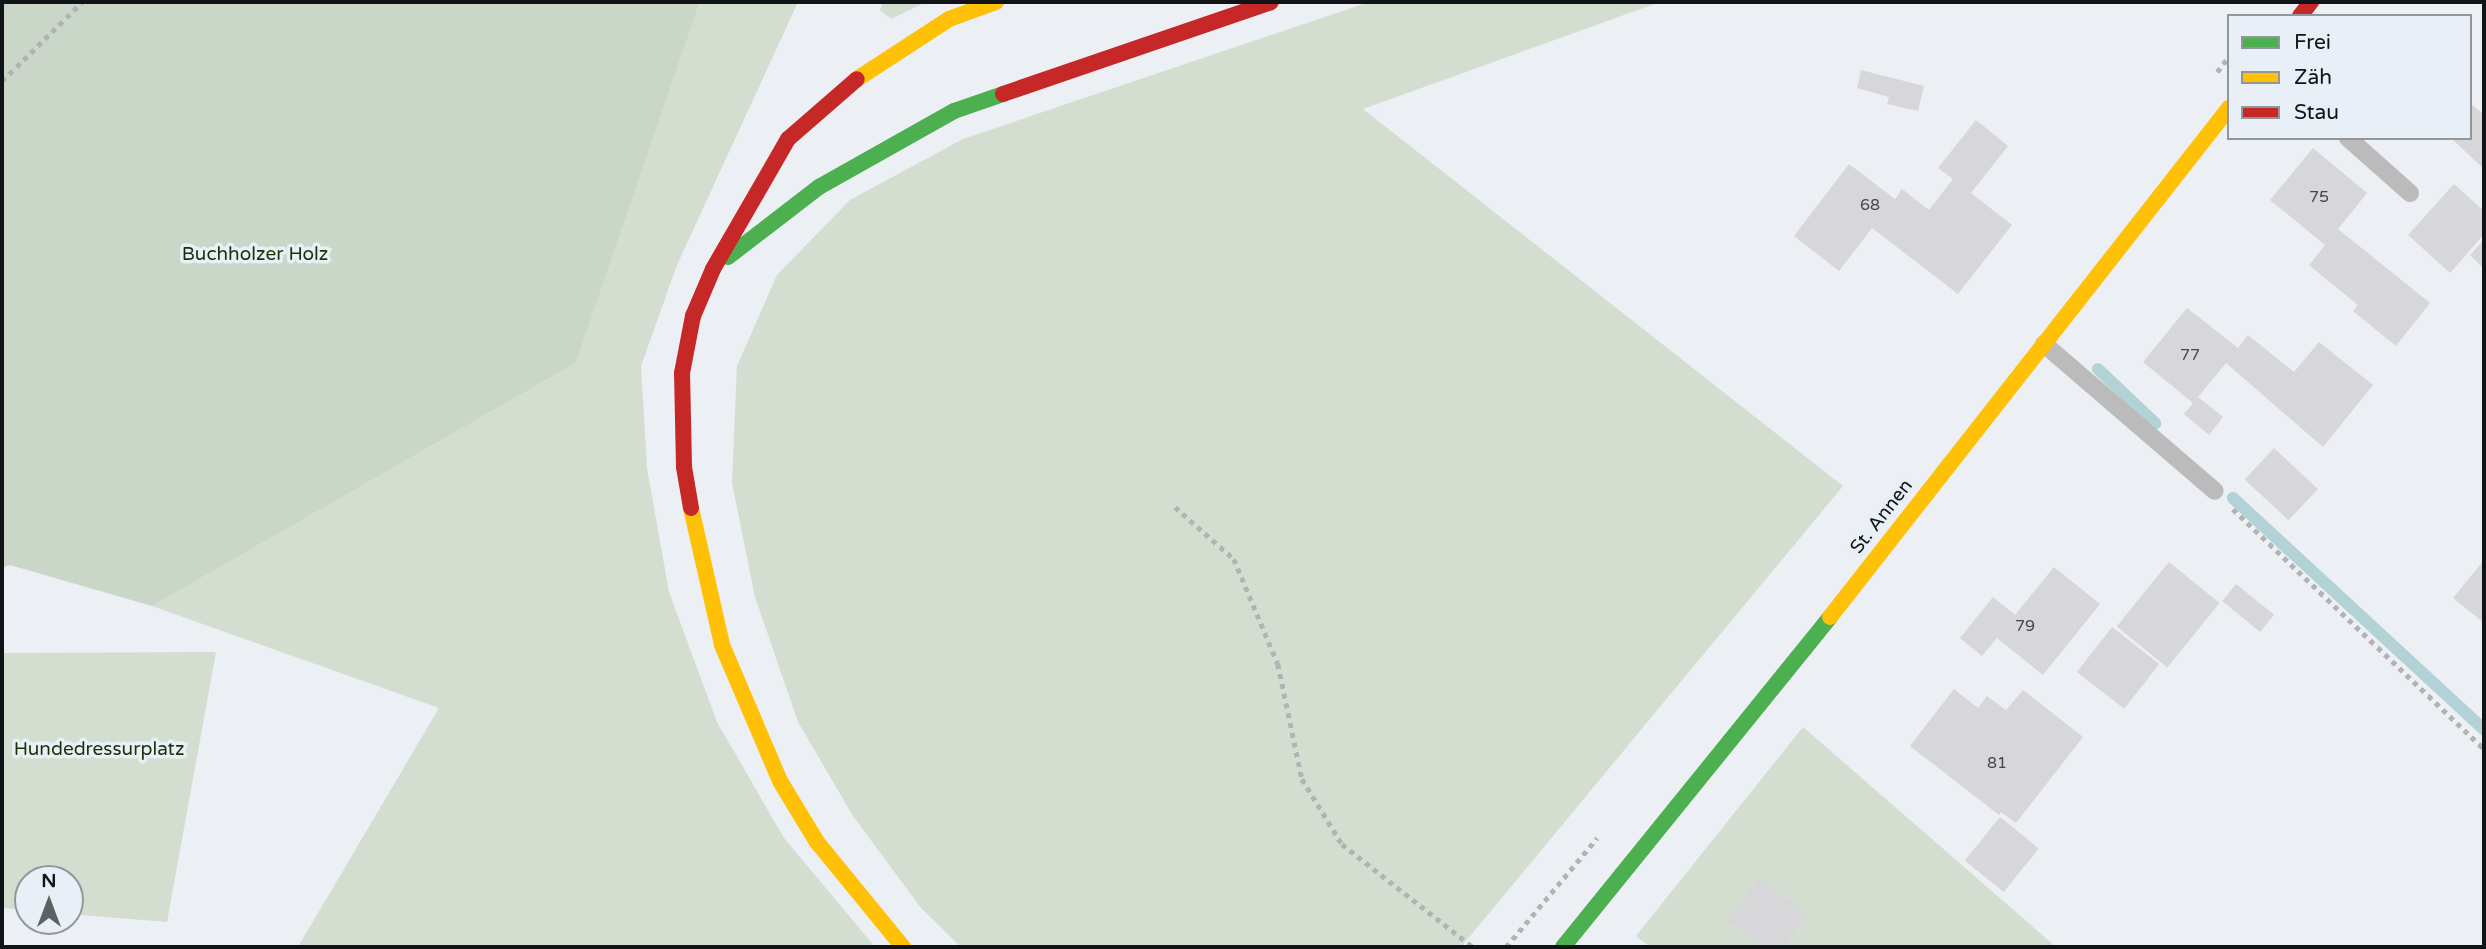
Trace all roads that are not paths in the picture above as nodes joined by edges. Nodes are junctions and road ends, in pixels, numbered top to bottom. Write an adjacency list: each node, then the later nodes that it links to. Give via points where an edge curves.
1 (996, 2): 6 (main road, via 949,19 846,86 788,139)
2 (1271, 2): 6 (main road, via 954,111 819,187)
3 (2227, 111): 7 (main road, St. Annen)
4 (2350, 140): 5 (lane)
5 (2410, 193)
6 (713, 270): 9 (main road, via 693,316 682,373 683,453 700,561 722,645 793,802 817,842)
7 (2044, 344): 8 (lane); 10 (main road, St. Annen)
8 (2215, 491)
9 (904, 947)
10 (1563, 947)

